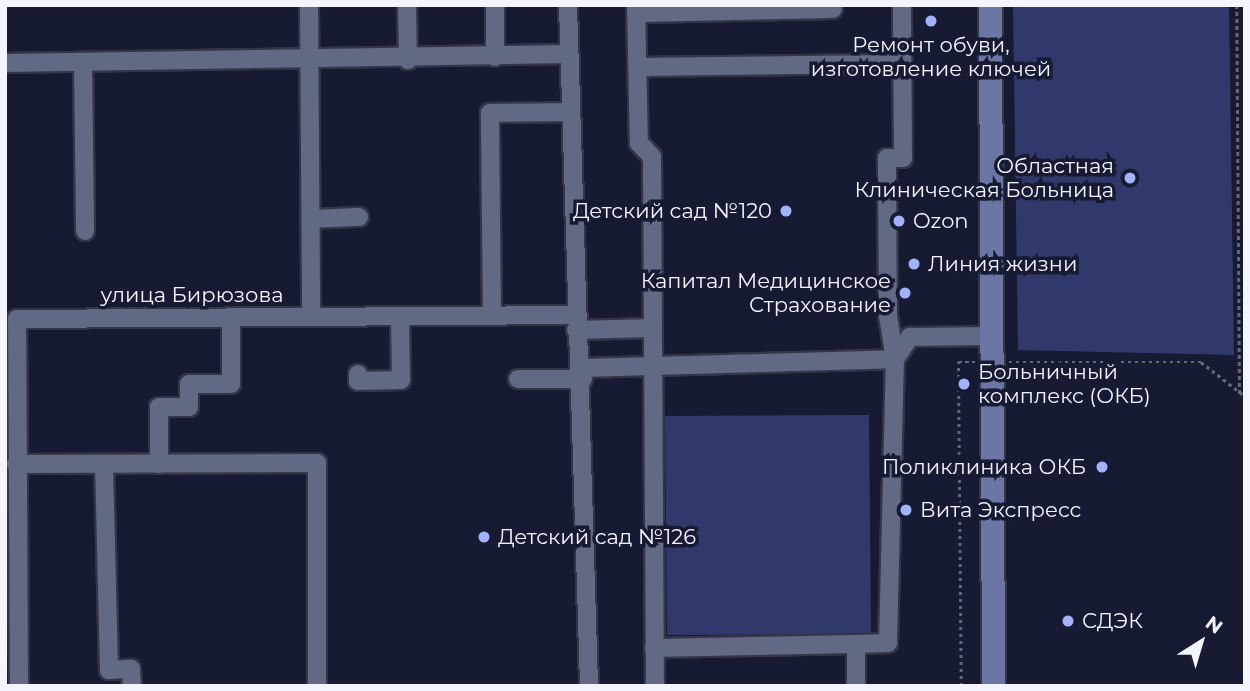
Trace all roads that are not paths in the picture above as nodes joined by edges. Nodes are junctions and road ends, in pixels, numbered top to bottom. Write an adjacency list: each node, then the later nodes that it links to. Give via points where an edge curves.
1 (309, 5): 11 (street)
2 (407, 5): 12 (street)
3 (495, 5): 10 (street)
4 (568, 5): 9 (street)
5 (902, 5): 15 (street)
6 (990, 5): 27 (main road)
7 (636, 9): 8 (street); 16 (street)
8 (832, 9)
9 (569, 54): 10 (street); 17 (street)
10 (495, 57): 12 (street)
11 (310, 59): 12 (street); 13 (street); 19 (street)
12 (408, 60)
13 (83, 62): 14 (street); 20 (street)
14 (5, 64)
15 (902, 64): 16 (street); 28 (street, via 903,158 887,158 888,316)
16 (638, 67): 26 (street, via 639,143 652,157)
17 (570, 113): 21 (street, via 490,113); 25 (street)
18 (359, 217): 19 (street)
19 (311, 219): 24 (street)
20 (85, 231)
21 (492, 315): 22 (street, улица Бирюзова); 25 (street, улица Бирюзова)
22 (400, 316): 24 (street, улица Бирюзова); 32 (street, via 401,380)
23 (231, 317): 24 (street, улица Бирюзова); 33 (street, улица Бирюзова, via 17,319); 36 (street, via 231,384 189,384 189,407 159,407)
24 (311, 317)
25 (576, 322): 26 (street, улица Бирюзова); 29 (street)
26 (652, 328): 30 (street)
27 (992, 336): 28 (street, via 910,337); 46 (main road)
28 (895, 359): 30 (street); 38 (street, via 888,643)
29 (578, 362): 30 (street); 31 (street); 43 (street)
30 (651, 366): 39 (street)
31 (519, 379)
32 (358, 381)
33 (11, 403): 34 (street, улица Бирюзова)
34 (16, 464): 35 (street); 37 (street, улица Бирюзова)
35 (104, 464): 36 (street); 41 (street, via 109,670 131,669)
36 (159, 464): 42 (street, via 317,463)
37 (10, 527): 40 (street, улица Бирюзова)
38 (856, 644): 39 (street); 45 (street)
39 (654, 648): 44 (street)
40 (19, 686)
41 (132, 686)
42 (317, 686)
43 (589, 686)
44 (655, 686)
45 (856, 686)
46 (993, 686)

